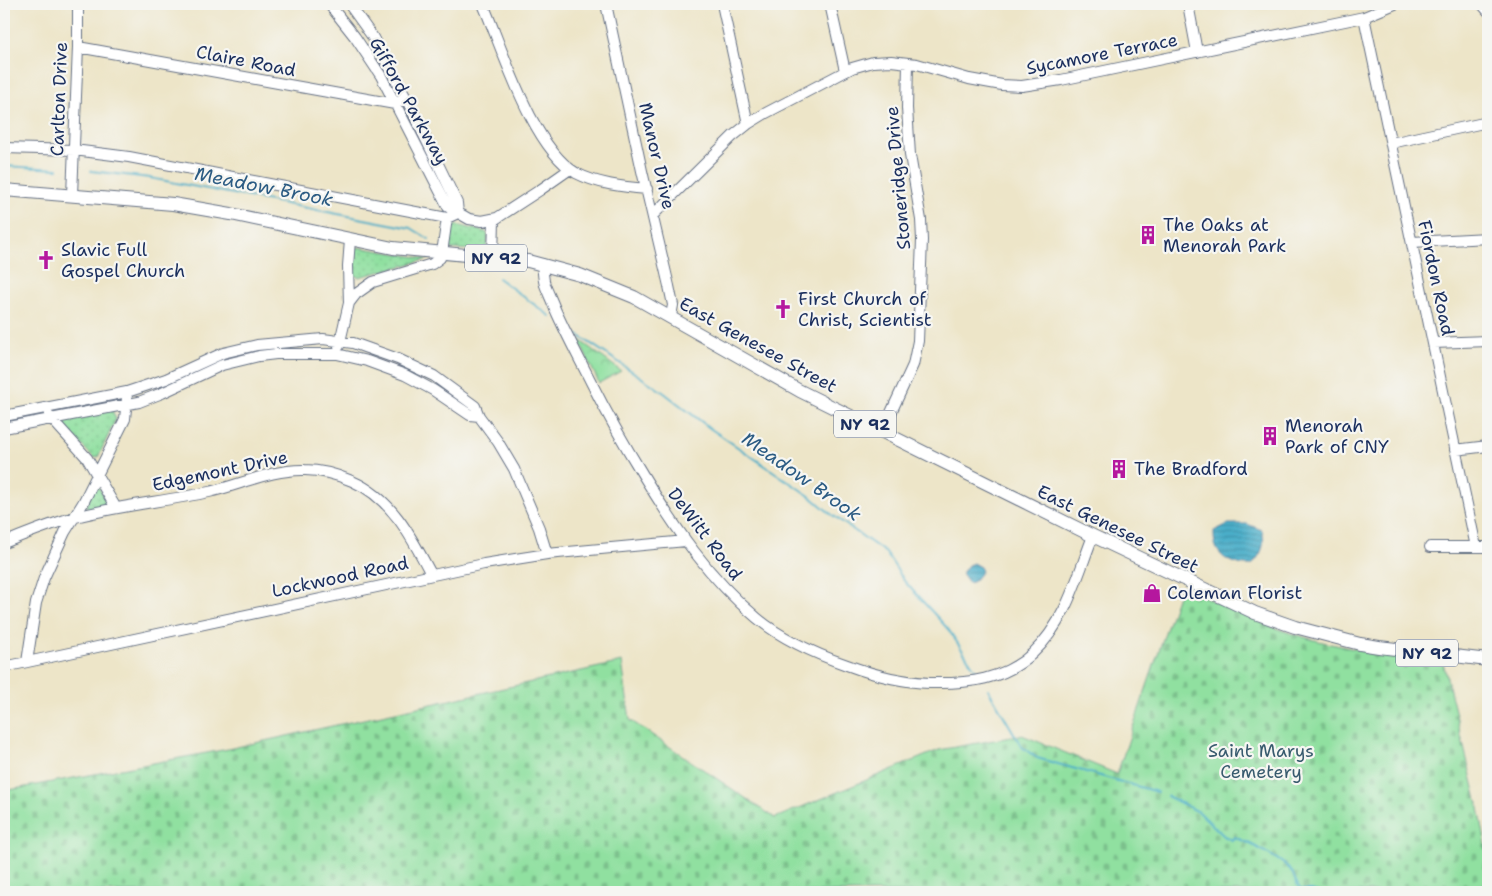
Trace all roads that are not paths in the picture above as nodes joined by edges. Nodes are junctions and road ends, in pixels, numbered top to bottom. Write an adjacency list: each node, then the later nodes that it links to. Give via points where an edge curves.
1 (78, 4): 13 (street, Carlton Drive)
2 (329, 4): 18 (street, Gifford Parkway, via 371,59)
3 (349, 4): 17 (street, Gifford Parkway, via 372,36)
4 (483, 4): 24 (street, via 532,120)
5 (606, 4): 25 (street, Manor Drive)
6 (722, 4): 20 (street)
7 (830, 4): 16 (street)
8 (1188, 4): 14 (street)
9 (1395, 4): 12 (street, Sycamore Terrace)
10 (1482, 4): 11 (street)
11 (1488, 11)
12 (1364, 17): 14 (street, Sycamore Terrace); 21 (street, Fiordon Road)
13 (78, 48): 18 (street, Claire Road); 23 (street, Carlton Drive)
14 (1197, 52): 15 (street, Sycamore Terrace, via 1022,86 969,79)
15 (908, 63): 16 (street, Sycamore Terrace, via 873,62); 51 (street, Stoneridge Drive, via 906,108 922,240 918,340 910,372)
16 (845, 71): 20 (street, Sycamore Terrace)
17 (406, 98): 18 (street); 28 (street, Gifford Parkway, via 457,203)
18 (395, 104): 28 (street, Gifford Parkway, via 448,207)
19 (1488, 122): 21 (street)
20 (748, 124): 29 (street, Sycamore Terrace)
21 (1392, 143): 34 (street, Fiordon Road)
22 (4, 148): 23 (street)
23 (74, 150): 27 (street, Carlton Drive); 30 (street)
24 (570, 168): 25 (street, via 585,177); 31 (street)
25 (646, 189): 29 (street, Manor Drive)
26 (4, 190): 27 (main road, East Genesee Street / NY 92)
27 (72, 196): 33 (main road, East Genesee Street / NY 92, via 173,204)
28 (458, 213): 30 (street); 31 (street, Gifford Parkway, via 482,221)
29 (653, 214): 39 (street, Manor Drive, via 673,305)
30 (447, 218): 35 (street)
31 (494, 218): 36 (street)
32 (1488, 238): 34 (street)
33 (350, 240): 35 (main road, East Genesee Street / NY 92); 38 (street)
34 (1412, 242): 42 (street, Fiordon Road)
35 (442, 253): 36 (main road, East Genesee Street / NY 92); 38 (street, via 432,264 366,285)
36 (493, 258): 37 (main road, East Genesee Street / NY 92)
37 (542, 264): 39 (main road, East Genesee Street / NY 92, via 612,286); 58 (street, DeWitt Road, via 545,285 610,419)
38 (349, 303): 41 (street)
39 (671, 316): 51 (main road, East Genesee Street / NY 92, via 800,391)
40 (1488, 340): 42 (street)
41 (340, 341): 43 (street); 44 (street, via 323,339 257,345 223,353); 48 (street, via 398,359 434,376 475,406)
42 (1433, 343): 53 (street, Fiordon Road)
43 (337, 354): 45 (street, via 276,354 236,361 162,393); 48 (street, via 405,375 470,415)
44 (127, 392): 45 (street); 46 (street)
45 (127, 404): 49 (street); 54 (street, via 125,419)
46 (43, 410): 47 (street); 49 (street)
47 (4, 416)
48 (479, 416): 63 (street, via 514,469)
49 (52, 419): 50 (street); 54 (street)
50 (4, 428)
51 (882, 432): 57 (main road, East Genesee Street / NY 92)
52 (1488, 446): 53 (street)
53 (1456, 450): 61 (street, Fiordon Road)
54 (98, 474): 55 (street); 56 (street)
55 (116, 508): 56 (street, Edgemont Drive); 64 (street, Edgemont Drive, via 210,492 289,472 305,470 330,474 361,485 379,498 412,537)
56 (74, 517): 59 (street, Edgemont Drive); 66 (street, via 44,578 36,603)
57 (1092, 536): 58 (street, DeWitt Road, via 1065,608 1052,632 1034,652 995,677 945,684 897,680 824,657 790,640 758,619 726,589); 65 (main road, East Genesee Street / NY 92, via 1255,613 1295,627 1379,648)
58 (686, 541): 63 (street, Lockwood Road)
59 (4, 543)
60 (1430, 547): 61 (street)
61 (1476, 547): 62 (street)
62 (1488, 547)
63 (547, 554): 64 (street, Lockwood Road)
64 (431, 574): 66 (street, Lockwood Road)
65 (1488, 660)
66 (27, 662): 67 (street, Lockwood Road)
67 (4, 667)

